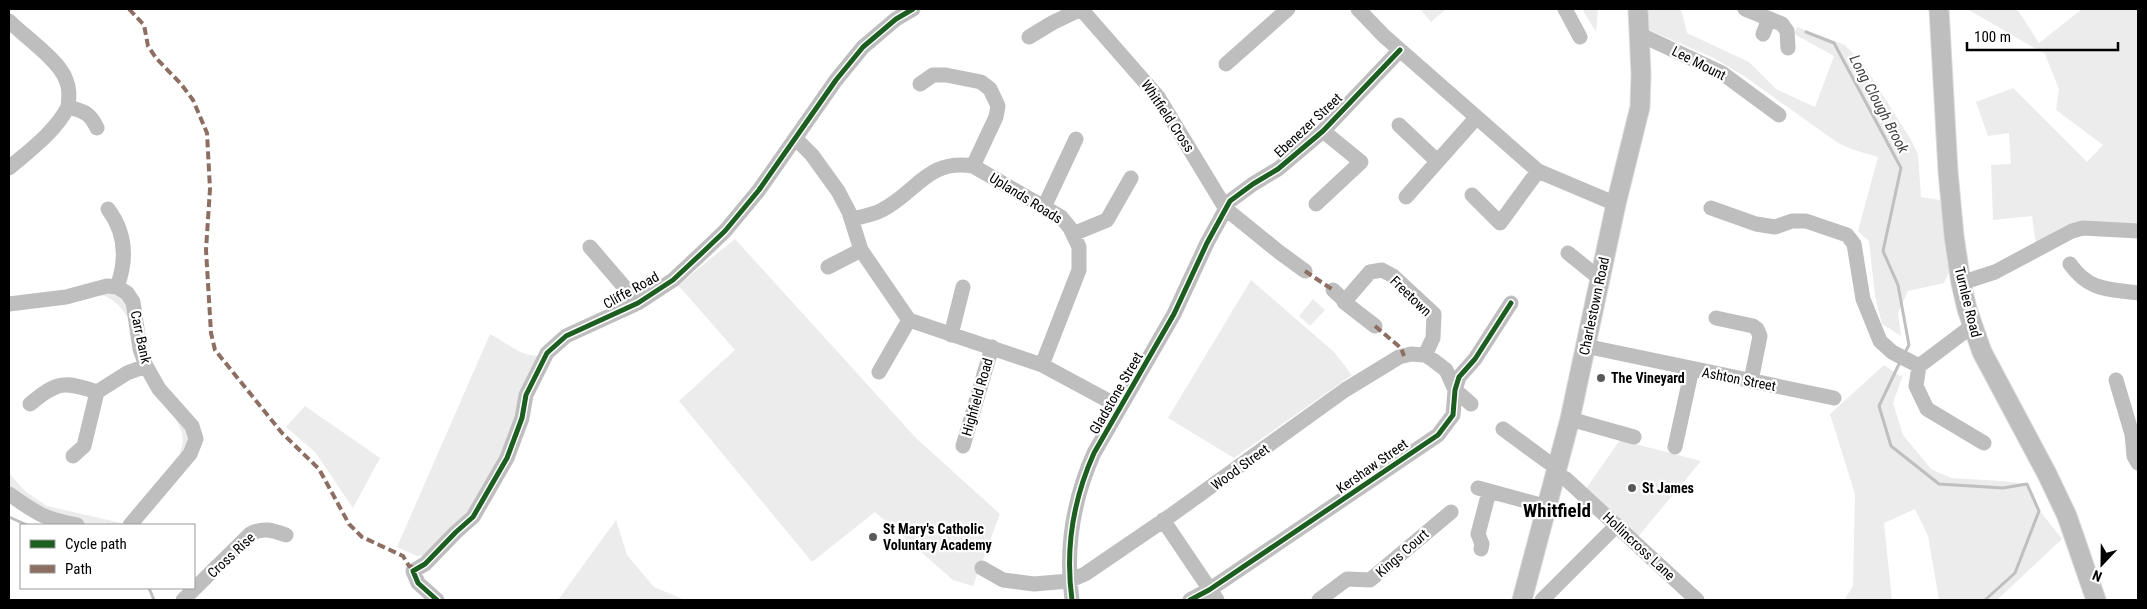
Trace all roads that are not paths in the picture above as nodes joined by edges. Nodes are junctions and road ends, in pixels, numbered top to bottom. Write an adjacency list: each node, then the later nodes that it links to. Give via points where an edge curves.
1 (913, 9): 25 (street, Cliffe Road, via 863,46)
2 (1081, 9): 13 (street); 39 (street, Whitfield Cross, via 1158,97)
3 (1288, 9): 17 (street)
4 (1358, 9): 16 (street)
5 (1565, 9): 14 (street)
6 (1638, 9): 11 (main road, Charlestown Road)
7 (1745, 9): 9 (street)
8 (1939, 9): 50 (main road, Turnlee Road, via 1948,171)
9 (1769, 19): 12 (street); 15 (street, via 1782,24 1787,31)
10 (9, 21): 19 (street, via 61,70 69,89)
11 (1639, 34): 20 (street, Lee Mount, via 1722,72); 35 (main road, Charlestown Road, via 1640,107)
12 (1763, 34)
13 (1029, 37)
14 (1580, 37)
15 (1788, 48)
16 (1400, 50): 21 (street); 24 (street, Ebenezer Street)
17 (1226, 64)
18 (920, 84): 28 (street, via 933,75 946,75 981,82 990,89 998,106 996,117)
19 (68, 107): 23 (street, via 87,112); 29 (street, via 48,134)
20 (1779, 115)
21 (1476, 118): 27 (street); 30 (street)
22 (1399, 125): 27 (street)
23 (97, 128)
24 (1323, 131): 34 (street, via 1360,162); 39 (street, Ebenezer Street, via 1278,169 1230,201)
25 (796, 139): 40 (street, via 831,179); 56 (street, Cliffe Road, via 725,231 673,280)
26 (1076, 139): 36 (street)
27 (1437, 161): 33 (street)
28 (973, 166): 36 (street, Uplands Roads); 40 (street, Uplands Roads, via 957,164 938,168 880,211)
29 (9, 168)
30 (1538, 171): 32 (street, via 1500,223); 35 (street)
31 (1131, 178): 42 (street, via 1107,220)
32 (1472, 195)
33 (1406, 197)
34 (1316, 204)
35 (1616, 204): 49 (main road, Charlestown Road)
36 (1044, 207): 42 (street, Uplands Roads, via 1061,217)
37 (1711, 208): 67 (street, via 1756,224 1775,227 1792,220 1806,221 1847,235 1854,244 1863,299 1880,341)
38 (108, 209): 51 (street, via 116,221 124,251 123,271)
39 (1226, 209): 48 (street); 79 (street, Gladstone Street, via 1174,314)
40 (851, 219): 44 (street)
41 (2138, 231): 50 (street, via 2083,228 2072,231 1996,272)
42 (1073, 234): 68 (street, Uplands Roads, via 1079,247 1079,270)
43 (590, 247): 56 (street)
44 (861, 250): 47 (street); 60 (street)
45 (1568, 252): 49 (street)
46 (2070, 264): 54 (street, via 2091,285 2111,291)
47 (828, 267)
48 (1305, 271)
49 (1601, 276): 64 (main road, Charlestown Road)
50 (1961, 283): 62 (main road, Turnlee Road)
51 (117, 287): 58 (street, via 107,286 66,297); 69 (street, Carr Bank, via 133,302)
52 (963, 287): 63 (street)
53 (1332, 290): 55 (street)
54 (2138, 293)
55 (1344, 300): 61 (street); 66 (street, Freetown, via 1370,272 1382,270 1394,276 1434,314 1433,338)
56 (638, 303): 106 (street, Cliffe Road, via 566,336 547,353 526,396 522,418 507,458 473,517 426,564 413,571 418,583)
57 (1511, 303): 74 (street, Kershaw Street, via 1475,359 1459,377)
58 (9, 304)
59 (1716, 318): 73 (street, via 1757,329 1760,336)
60 (909, 320): 63 (street, Highfield Road); 71 (street)
61 (1375, 326)
62 (1972, 326): 67 (street); 112 (main road, Turnlee Road, via 1982,352 2067,516)
63 (951, 335): 65 (street, Highfield Road)
64 (1585, 346): 70 (street, Ashton Street); 80 (main road, Charlestown Road)
65 (992, 347): 68 (street, Highfield Road); 84 (street, Highfield Road)
66 (1418, 355): 74 (street, via 1446,370); 92 (street, Wood Street, via 1399,357 1345,390)
67 (1914, 364): 83 (street, via 1916,386 1927,409)
68 (1042, 365): 79 (street, Highfield Road)
69 (146, 366): 75 (street, via 127,373); 94 (street, Carr Bank, via 159,389 192,426 196,439 190,454)
70 (1692, 369): 73 (street, Ashton Street); 85 (street)
71 (879, 372)
72 (2116, 380): 87 (street)
73 (1751, 381): 76 (street, Ashton Street)
74 (1455, 390): 78 (street); 103 (street, Kershaw Street, via 1453,415 1438,435)
75 (97, 392): 77 (street, via 65,384 44,392); 86 (street, via 84,446)
76 (1834, 398)
77 (30, 404)
78 (1471, 404)
79 (1120, 407): 99 (street, Gladstone Street, via 1094,453 1080,488 1071,530)
80 (1570, 419): 82 (street); 88 (main road, Charlestown Road)
81 (1503, 429): 88 (street)
82 (1634, 437)
83 (1984, 443)
84 (963, 446)
85 (1674, 447)
86 (72, 456)
87 (2138, 463)
88 (1557, 470): 90 (main road, Charlestown Road); 95 (street, Hollincross Lane)
89 (9, 494): 93 (street, via 45,518)
90 (1548, 507): 97 (street, via 1483,490 1478,534); 110 (main road, Charlestown Road)
91 (1451, 512): 109 (street, Kings Court, via 1370,580 1348,579)
92 (1163, 520): 99 (street, Wood Street, via 1085,574); 103 (street)
93 (72, 524)
94 (131, 524)
95 (1617, 525): 104 (street, Hollincross Lane); 111 (street)
96 (286, 535): 100 (street, Cross Rise, via 258,529)
97 (1481, 549)
98 (982, 568): 99 (street, via 1009,581 1034,584)
99 (1069, 581): 107 (street, Gladstone Street)
100 (195, 588)
101 (177, 589): 105 (street)
102 (194, 589): 105 (street, Cross Rise)
103 (1213, 595): 108 (street, Kershaw Street)
104 (1691, 597)
105 (183, 600)
106 (436, 600)
107 (1072, 600)
108 (1190, 600)
109 (1320, 600)
110 (1522, 600)
111 (1544, 600)
112 (2096, 600)

